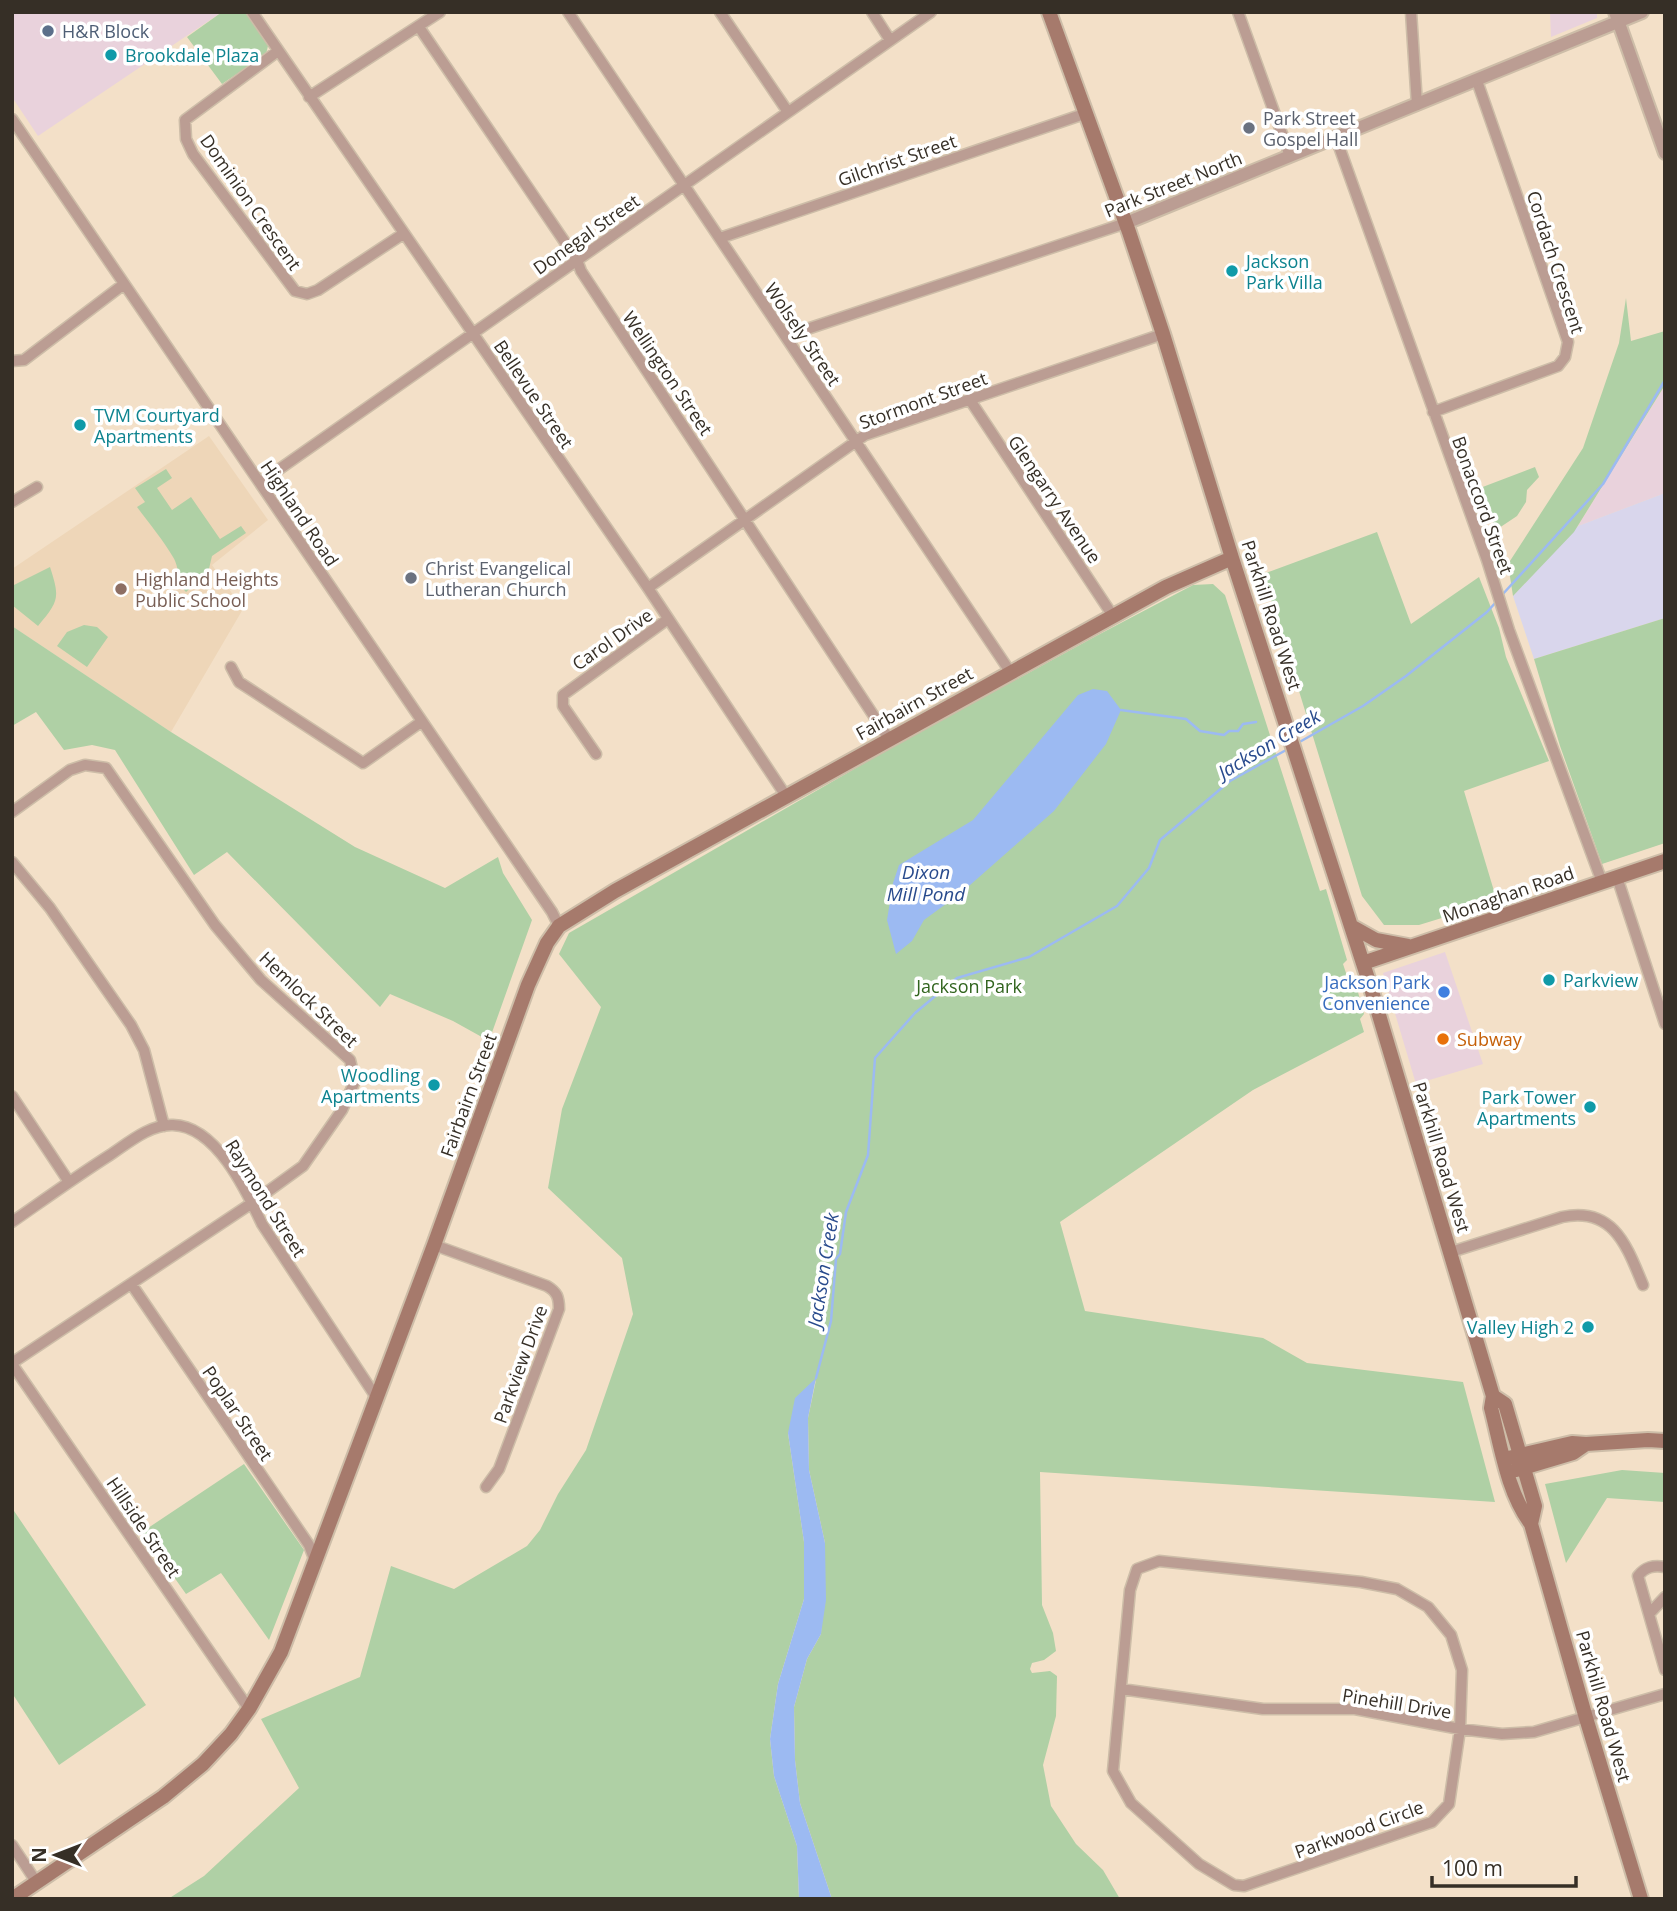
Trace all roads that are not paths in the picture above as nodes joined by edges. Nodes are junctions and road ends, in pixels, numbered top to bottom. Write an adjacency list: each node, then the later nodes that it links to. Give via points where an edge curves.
1 (252, 12): 14 (street, Bellevue Street)
2 (440, 12): 12 (street)
3 (568, 12): 24 (street, Wolsely Street)
4 (720, 12): 18 (street)
5 (872, 12): 13 (street)
6 (930, 12): 13 (street, Donegal Street)
7 (1049, 12): 19 (main road, Parkhill Road West)
8 (1238, 12): 23 (street)
9 (1411, 12): 17 (street)
10 (1643, 12): 11 (street, Park Street North)
11 (1617, 18): 15 (street, Park Street North); 22 (street)
12 (419, 27): 16 (street); 28 (street, Wellington Street)
13 (890, 40): 18 (street, Donegal Street)
14 (278, 51): 16 (street, Bellevue Street); 26 (street, Dominion Crescent, via 185,120 186,139 193,153 295,292 318,290)
15 (1477, 81): 17 (street, Park Street North); 35 (street, Cordach Crescent, via 1568,342 1558,366)
16 (309, 97): 26 (street, Bellevue Street)
17 (1417, 105): 21 (street, Park Street North)
18 (788, 111): 24 (street, Donegal Street)
19 (1084, 114): 25 (main road, Parkhill Road West); 27 (street, Gilchrist Street)
20 (12, 120): 29 (street, Highland Road)
21 (1336, 138): 23 (street, Park Street North); 35 (street, Bonaccord Street)
22 (1665, 153)
23 (1290, 156): 25 (street, Park Street North)
24 (683, 184): 27 (street, Wolsely Street); 28 (street, Donegal Street)
25 (1126, 223): 31 (main road, Parkhill Road West); 32 (street, Park Street North)
26 (403, 234): 30 (street, Bellevue Street)
27 (720, 238): 32 (street, Wolsely Street)
28 (577, 260): 30 (street, Donegal Street); 40 (street, Wellington Street)
29 (124, 284): 33 (street, via 24,360); 37 (street, Highland Road)
30 (474, 333): 37 (street, Donegal Street); 42 (street, Bellevue Street)
31 (1163, 334): 34 (street, Stormont Street); 41 (main road, Parkhill Road West)
32 (786, 336): 36 (street, Wolsely Street)
33 (12, 361)
34 (970, 400): 36 (street, Stormont Street); 43 (street, Glengarry Avenue)
35 (1433, 412): 55 (street, Bonaccord Street)
36 (856, 442): 40 (street, Stormont Street); 46 (street, Wolsely Street)
37 (261, 482): 47 (street, Highland Road)
38 (37, 487): 39 (street)
39 (12, 502)
40 (746, 520): 42 (street, Stormont Street); 48 (street, Wellington Street)
41 (1232, 558): 43 (main road, Fairbairn Street); 57 (main road, Parkhill Road West)
42 (648, 588): 44 (street, Bellevue Street)
43 (1113, 616): 46 (main road, Fairbairn Street)
44 (668, 619): 49 (street, Carol Drive, via 563,695 563,706); 50 (street, Bellevue Street)
45 (230, 667): 47 (street, via 239,682 363,763)
46 (1011, 673): 48 (main road, Fairbairn Street)
47 (421, 722): 56 (street, Highland Road)
48 (888, 739): 50 (main road, Fairbairn Street)
49 (596, 754)
50 (786, 796): 56 (main road, Fairbairn Street)
51 (12, 812): 64 (street, Hemlock Street, via 71,770 85,765 106,768 215,925 261,980 350,1060 355,1081 328,1133 303,1166)
52 (1665, 861): 54 (main road, Monaghan Road)
53 (12, 862): 62 (street, via 50,908 131,1025 144,1050)
54 (1617, 877): 55 (main road, Monaghan Road); 60 (street)
55 (1602, 882): 58 (main road, Monaghan Road)
56 (559, 926): 66 (main road, Fairbairn Street, via 528,985)
57 (1351, 926): 58 (main road, via 1376,940); 59 (main road, Parkhill Road West)
58 (1413, 947): 59 (main road, Monaghan Road)
59 (1363, 963): 67 (main road, Parkhill Road West)
60 (1665, 1024)
61 (12, 1096): 63 (street)
62 (164, 1126): 63 (street, via 142,1134); 64 (street, Raymond Street, via 196,1131 217,1146)
63 (69, 1182): 65 (street)
64 (253, 1203): 68 (street, Hemlock Street); 71 (street, Raymond Street, via 262,1224)
65 (12, 1222)
66 (434, 1245): 71 (main road, Fairbairn Street); 74 (street, Parkview Drive, via 547,1286 559,1298 499,1469)
67 (1451, 1252): 69 (street, via 1562,1217 1582,1215 1601,1220 1617,1232); 73 (main road, Parkhill Road West, via 1493,1396 1505,1404)
68 (132, 1285): 70 (street, Hemlock Street); 75 (street, Poplar Street, via 309,1545)
69 (1643, 1285)
70 (12, 1364): 82 (street, Hillside Street)
71 (376, 1397): 75 (main road, Fairbairn Street)
72 (1665, 1441): 73 (main road, via 1573,1443)
73 (1514, 1464): 83 (main road, Parkhill Road West, via 1519,1508 1531,1524)
74 (486, 1487)
75 (315, 1561): 82 (main road, Fairbairn Street, via 281,1652)
76 (1665, 1567): 78 (street, via 1644,1568 1638,1576)
77 (1665, 1597): 78 (street)
78 (1649, 1614): 79 (street)
79 (1665, 1670)
80 (1121, 1689): 84 (street, Pinehill Drive, via 1263,1709 1355,1709); 84 (street, Parkwood Circle, via 1130,1590 1137,1569 1159,1561 1361,1582 1396,1589 1428,1607 1451,1635 1462,1670); 87 (street, Parkwood Circle, via 1113,1771 1130,1803 1199,1864)
81 (1665, 1694): 83 (street, Pinehill Drive)
82 (249, 1709): 86 (main road, Fairbairn Street, via 203,1764 163,1797)
83 (1586, 1717): 84 (street, Pinehill Drive, via 1534,1732); 90 (main road, Parkhill Road West)
84 (1460, 1729): 87 (street, Parkwood Circle, via 1449,1804 1432,1822)
85 (12, 1845): 86 (street)
86 (37, 1882): 88 (main road, Fairbairn Street)
87 (1234, 1885): 89 (street)
88 (12, 1899)
89 (1237, 1899)
90 (1641, 1899)

